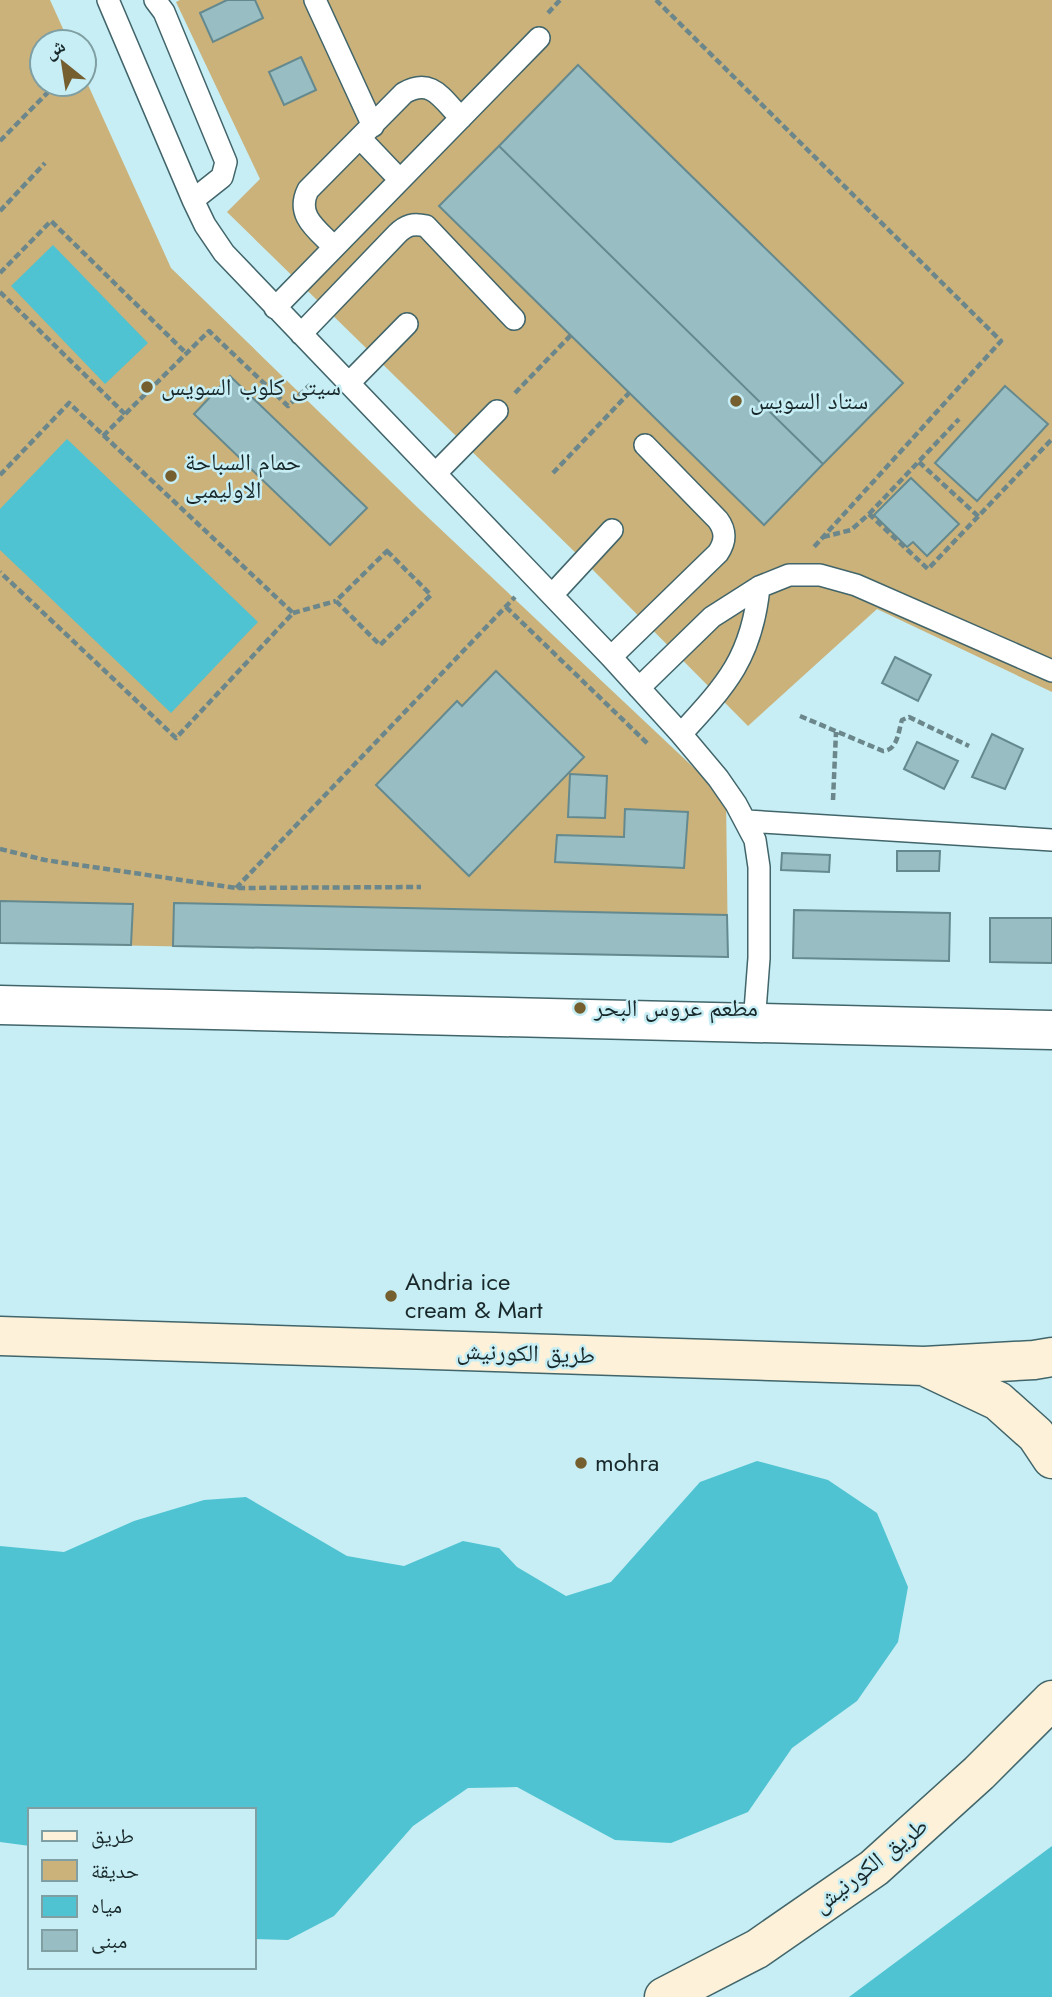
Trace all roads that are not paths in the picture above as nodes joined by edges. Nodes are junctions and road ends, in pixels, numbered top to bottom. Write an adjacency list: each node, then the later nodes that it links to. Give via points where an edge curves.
1 (108, 0): 8 (lane)
2 (155, 0): 8 (lane, via 226,162 222,177)
3 (315, 0): 6 (lane)
4 (539, 38): 5 (lane)
5 (461, 118): 6 (lane, via 436,93 420,86 404,93); 7 (lane)
6 (366, 132): 7 (lane); 9 (lane, via 304,198 308,221)
7 (400, 180): 9 (lane)
8 (193, 200): 10 (lane, via 224,253)
9 (334, 247): 10 (lane)
10 (275, 308): 13 (lane)
11 (514, 319): 13 (lane, via 426,226 415,223 404,227)
12 (407, 324): 14 (lane)
13 (301, 334): 14 (lane)
14 (349, 383): 17 (lane)
15 (497, 411): 17 (lane)
16 (645, 445): 21 (lane, via 718,520 723,527 723,545)
17 (436, 474): 20 (lane)
18 (612, 530): 20 (lane)
19 (759, 587): 22 (lane, via 789,575 820,575 856,585); 23 (lane, via 712,617); 24 (lane, via 756,617 733,673)
20 (552, 595): 21 (lane)
21 (611, 657): 23 (lane)
22 (1052, 671)
23 (639, 688): 24 (lane)
24 (681, 734): 25 (lane)
25 (747, 821): 26 (lane); 28 (lane, via 759,867)
26 (1052, 840)
27 (0, 1004): 28 (street)
28 (754, 1024): 29 (street)
29 (1052, 1030)
30 (0, 1336): 32 (main road, طريق الكورنيش)
31 (1052, 1357): 32 (main road, طريق الكورنيش)
32 (924, 1366): 33 (main road, via 998,1401 1036,1436)
33 (1052, 1459)
34 (1052, 1700): 35 (main road, طريق الكورنيش, via 874,1868 757,1949)
35 (664, 1997)

